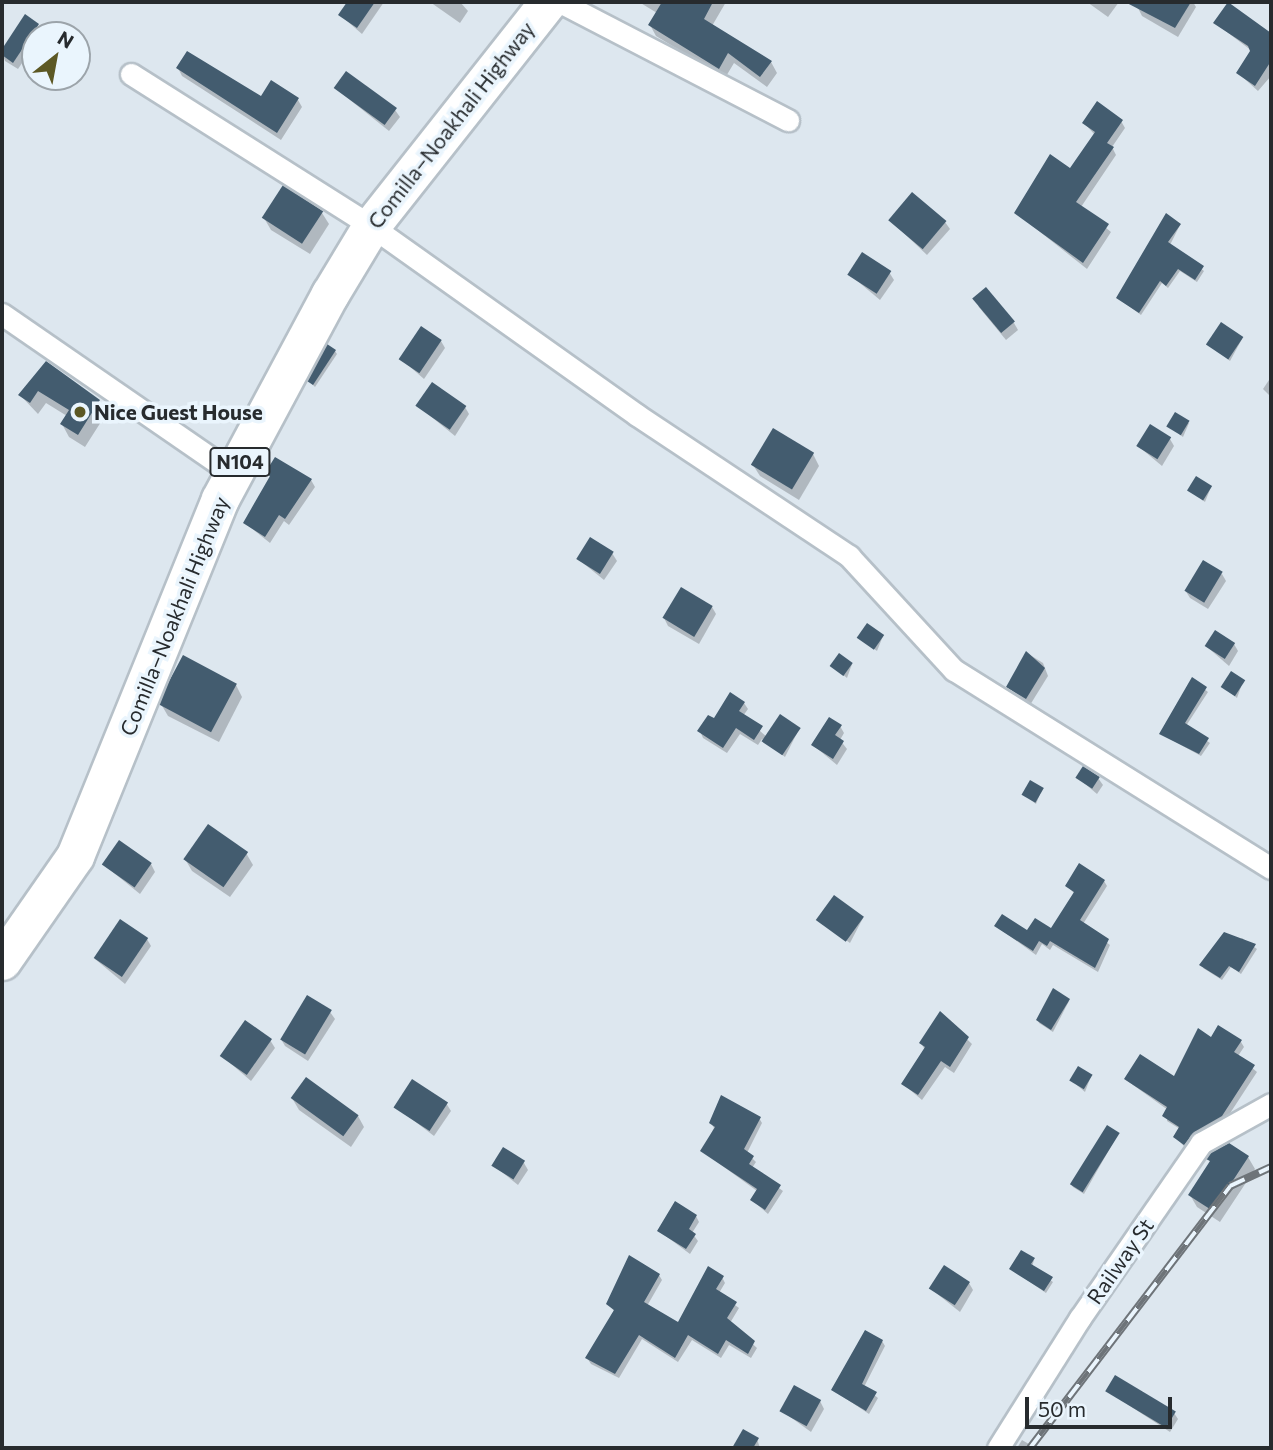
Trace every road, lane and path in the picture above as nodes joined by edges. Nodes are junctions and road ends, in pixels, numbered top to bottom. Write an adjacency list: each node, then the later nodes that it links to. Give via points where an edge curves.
1 (548, 2): 5 (highway, Comilla–Noakhali Highway / N104)
2 (560, 2): 4 (street)
3 (131, 74): 5 (street)
4 (788, 120)
5 (371, 226): 7 (highway, Comilla–Noakhali Highway / N104); 8 (street, via 637,415 849,556 954,670)
6 (2, 314): 7 (street)
7 (233, 474): 9 (highway, Comilla–Noakhali Highway / N104, via 75,856)
8 (1271, 868)
9 (2, 961)
10 (1271, 1104): 11 (street, Railway St, via 1201,1143 1080,1318)
11 (998, 1448)

